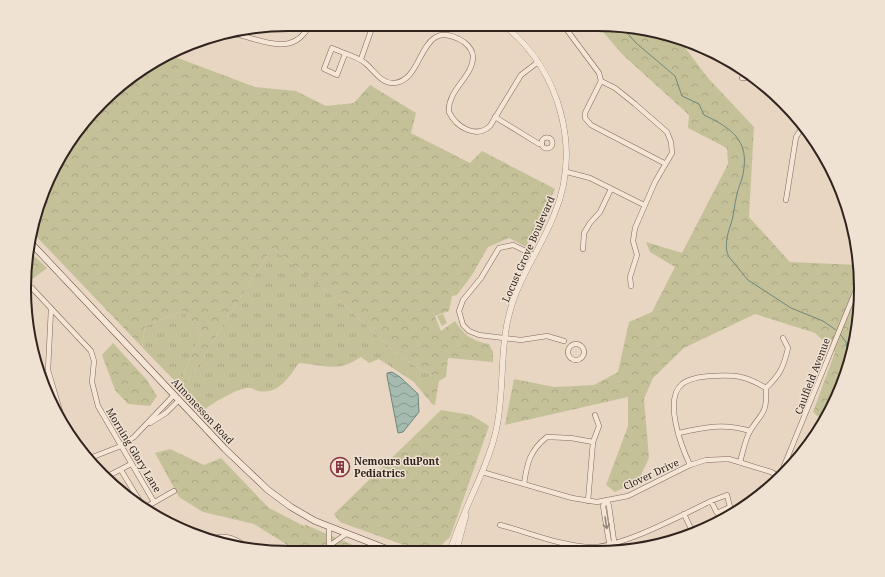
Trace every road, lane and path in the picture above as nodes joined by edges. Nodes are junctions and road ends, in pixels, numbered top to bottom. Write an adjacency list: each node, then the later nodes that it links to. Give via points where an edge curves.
1 (305, 31): 5 (street, via 300,38 283,45)
2 (371, 31): 7 (street)
3 (511, 31): 8 (street, Locust Grove Boulevard, via 524,43)
4 (568, 31): 11 (street, via 589,56)
5 (239, 36)
6 (346, 54): 6 (street, via 332,48 324,69 337,75); 7 (street)
7 (360, 60): 12 (street, via 385,82 400,82 409,75 431,40 443,35 451,36 468,46 473,56 470,67 449,104 452,118 467,130 476,132 488,128)
8 (538, 62): 12 (street, via 521,75); 16 (street, Locust Grove Boulevard, via 549,81 563,117)
9 (742, 78): 10 (street)
10 (745, 78)
11 (601, 81): 15 (street, via 615,88 667,132 672,153); 15 (street, via 585,118 591,125)
12 (495, 117): 14 (street)
13 (800, 131): 18 (street, via 796,138)
14 (542, 144)
15 (664, 163): 19 (street)
16 (567, 172): 17 (street, via 579,174); 22 (street, Locust Grove Boulevard, via 556,211)
17 (611, 189): 19 (street); 21 (street, via 600,212 584,233)
18 (786, 200)
19 (644, 205): 23 (street, via 635,228 633,241 637,255 630,277)
20 (34, 247): 33 (main road, Almonesson Road)
21 (583, 249)
22 (534, 255): 27 (street, Locust Grove Boulevard, via 517,290); 27 (street, via 513,245 499,248 481,278 464,296 460,307 462,325 469,331)
23 (631, 286)
24 (32, 288): 26 (street, Morning Glory Lane)
25 (854, 296): 45 (street, Caulfield Avenue)
26 (51, 309): 34 (street, via 48,370); 41 (street, Morning Glory Lane, via 91,351 94,361 92,382 98,406)
27 (504, 338): 29 (street, via 521,340 545,336); 48 (street, Locust Grove Boulevard, via 498,419 492,446)
28 (783, 338): 32 (street, via 788,348 786,359 779,376)
29 (564, 341): 30 (street); 31 (street)
30 (577, 344): 31 (street, via 572,346); 31 (street, via 584,350 582,357 575,359)
31 (569, 352)
32 (766, 388): 38 (street, via 767,405 761,418); 39 (street, via 750,378 726,375 695,378 682,384 674,399)
33 (174, 395): 35 (main road, Almonesson Road); 37 (street)
34 (56, 398)
35 (179, 400): 37 (street, via 166,413); 62 (main road, Almonesson Road, via 224,449 268,490 302,514)
36 (595, 415): 40 (street, via 599,426)
37 (146, 425): 41 (street)
38 (750, 431): 39 (street, via 735,426 712,426); 43 (street)
39 (679, 433): 46 (street, via 681,446)
40 (593, 442): 51 (street, via 547,437 532,452); 55 (street)
41 (121, 446): 42 (street); 44 (street, Morning Glory Lane)
42 (94, 457)
43 (740, 462): 46 (street, Clover Drive, via 717,459); 50 (street, Clover Drive)
44 (131, 464): 47 (street); 57 (street, Morning Glory Lane)
45 (785, 464)
46 (690, 465): 54 (street, Clover Drive, via 628,496)
47 (121, 470): 49 (street); 53 (street)
48 (482, 472): 51 (street, Clover Drive); 59 (street, Locust Grove Boulevard)
49 (111, 475)
50 (775, 475)
51 (524, 484): 55 (street, Clover Drive)
52 (174, 491): 57 (street)
53 (137, 497)
54 (607, 500): 55 (street, Clover Drive); 67 (street, via 603,506 609,542)
55 (588, 501)
56 (711, 501): 60 (street)
57 (154, 502): 58 (street)
58 (149, 505)
59 (467, 509): 70 (street); 71 (street)
60 (684, 514): 63 (street); 67 (street)
61 (500, 525): 72 (street)
62 (329, 527): 64 (main road, Almonesson Road); 68 (street)
63 (690, 528)
64 (346, 534): 68 (street); 69 (main road, Almonesson Road)
65 (222, 537): 66 (street)
66 (231, 539)
67 (612, 545)
68 (329, 546)
69 (378, 546)
70 (452, 546)
71 (458, 546)
72 (576, 546)

